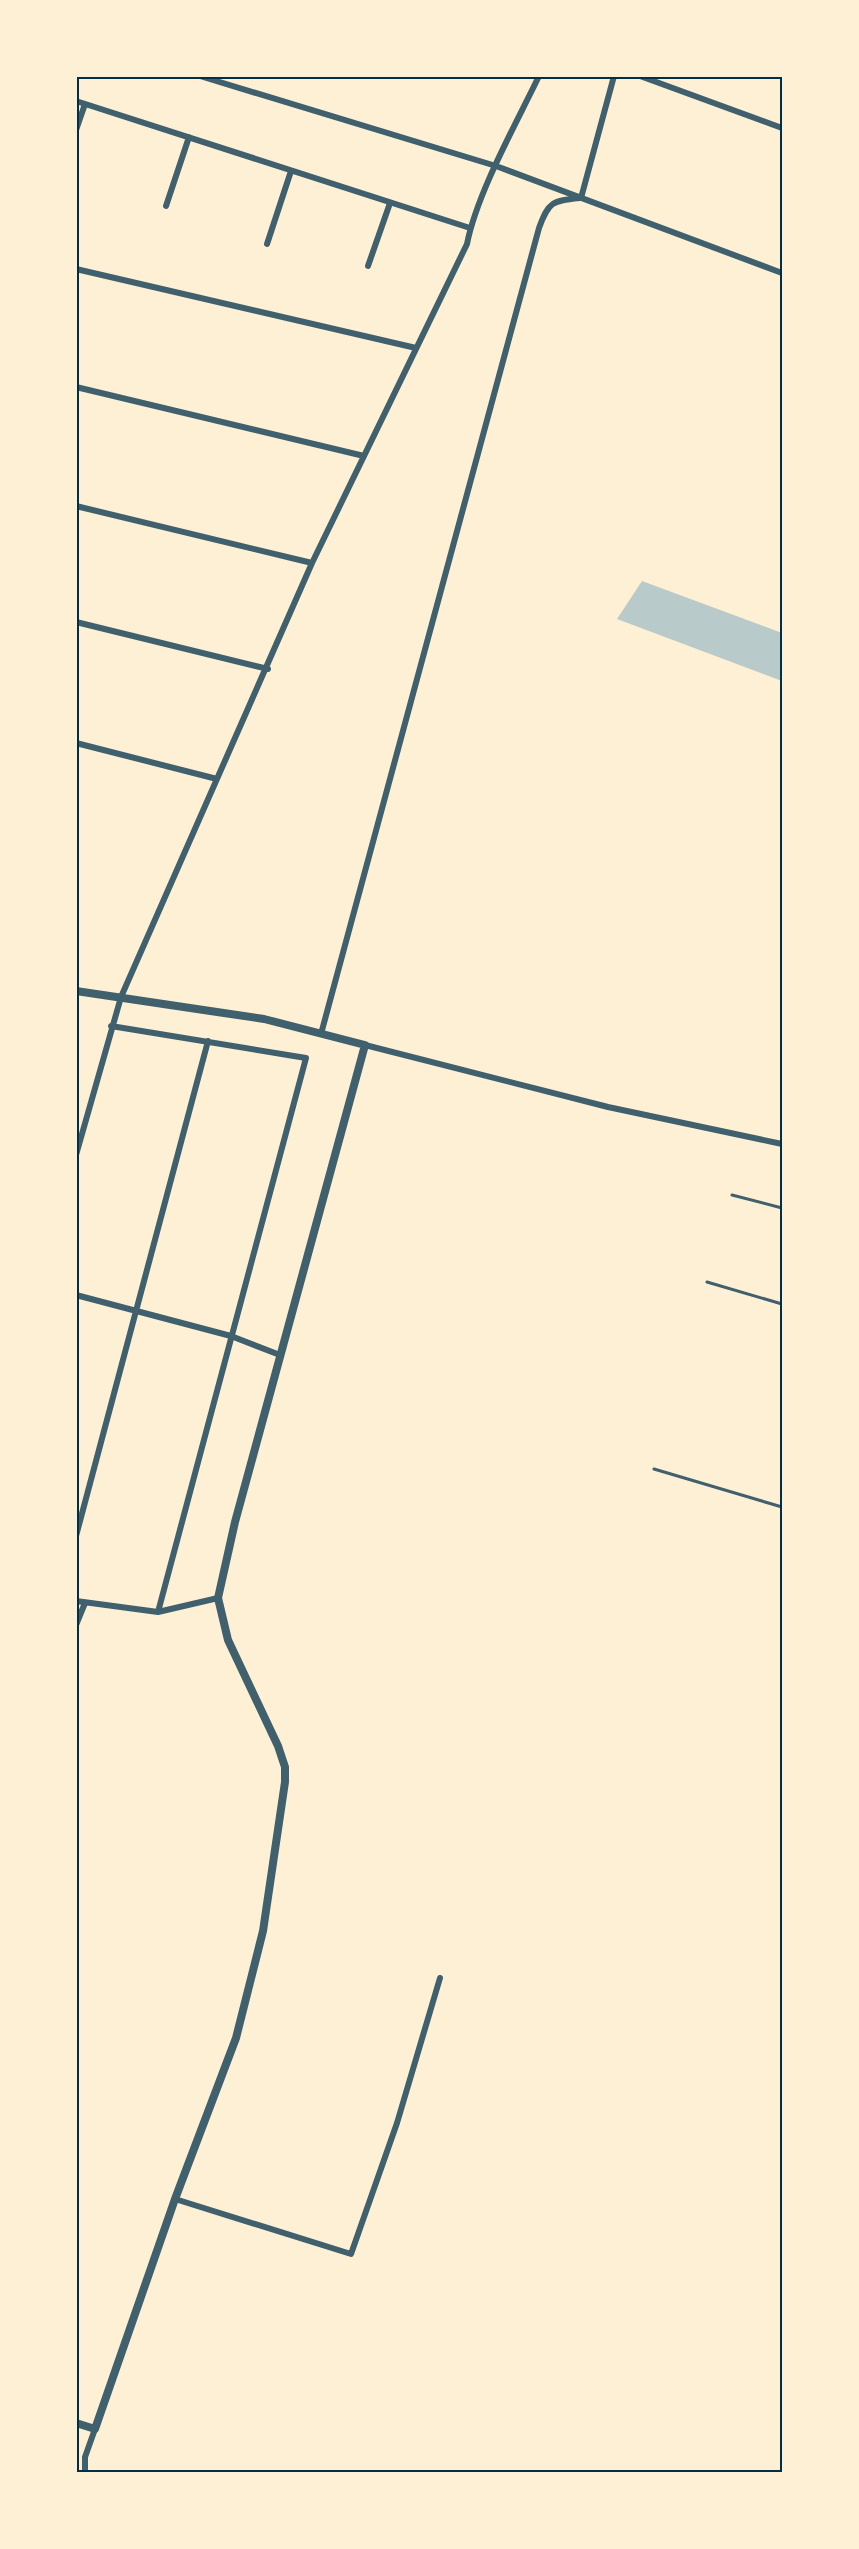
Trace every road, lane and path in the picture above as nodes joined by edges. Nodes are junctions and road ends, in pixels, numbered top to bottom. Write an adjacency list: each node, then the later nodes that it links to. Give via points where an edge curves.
1 (200, 76): 10 (street)
2 (539, 76): 10 (street)
3 (614, 76): 12 (street)
4 (640, 76): 7 (street)
5 (76, 101): 6 (street)
6 (85, 104): 8 (street); 9 (street)
7 (783, 128)
8 (76, 130)
9 (189, 137): 11 (street); 14 (street)
10 (496, 166): 12 (street); 15 (street)
11 (291, 171): 13 (street); 16 (street)
12 (581, 198): 19 (street); 32 (street, via 560,199 550,205 539,228)
13 (390, 202): 15 (street); 17 (street)
14 (166, 206)
15 (470, 228): 20 (street, via 467,243)
16 (267, 244)
17 (368, 266)
18 (76, 269): 20 (street)
19 (783, 273)
20 (416, 348): 22 (street)
21 (76, 387): 22 (street)
22 (364, 456): 24 (street)
23 (76, 506): 24 (street)
24 (312, 563): 26 (street)
25 (76, 622): 26 (street)
26 (268, 669): 28 (street)
27 (76, 743): 28 (street)
28 (217, 779): 30 (street)
29 (76, 991): 30 (street)
30 (122, 997): 31 (street); 32 (street, via 264,1019)
31 (111, 1026): 33 (street); 36 (street)
32 (321, 1034): 34 (street)
33 (208, 1041): 42 (street); 43 (street, via 306,1058)
34 (365, 1045): 35 (street, via 569,1097); 44 (street)
35 (783, 1144)
36 (76, 1155)
37 (732, 1195): 38 (lane)
38 (783, 1208)
39 (707, 1282): 41 (lane)
40 (76, 1294): 42 (street)
41 (783, 1304)
42 (136, 1310): 43 (street); 47 (street)
43 (231, 1336): 44 (street); 51 (street)
44 (280, 1355): 48 (street)
45 (654, 1469): 46 (lane)
46 (783, 1508)
47 (76, 1536)
48 (218, 1598): 51 (street); 54 (street, via 228,1640 278,1746 285,1782 263,1931 236,2038)
49 (76, 1601): 50 (street)
50 (85, 1603): 51 (street); 52 (street)
51 (158, 1612)
52 (76, 1625)
53 (440, 1978): 54 (street, via 397,2122 351,2254)
54 (175, 2199): 56 (street)
55 (76, 2423): 56 (street)
56 (94, 2429): 57 (street, via 85,2457)
57 (85, 2472)

